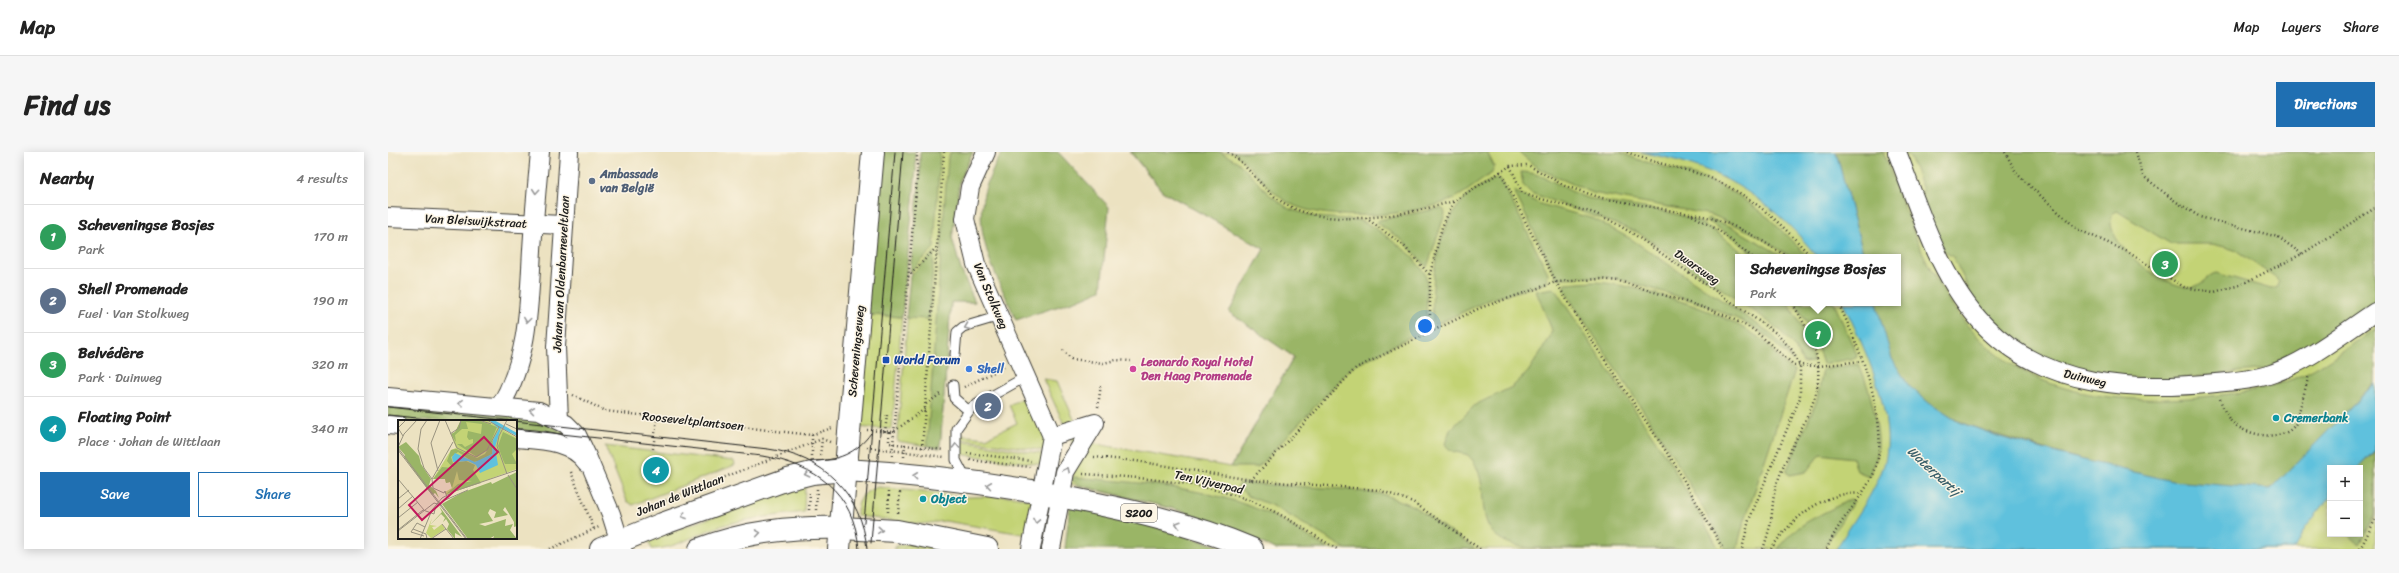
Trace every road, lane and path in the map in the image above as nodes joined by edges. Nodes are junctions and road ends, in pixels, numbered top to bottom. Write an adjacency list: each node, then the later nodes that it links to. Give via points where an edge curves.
1 (540, 152): 19 (street, one-way to 19)
2 (569, 152): 20 (street, Johan van Oldenbarneveltlaan)
3 (872, 152): 73 (main road, Scheveningseweg)
4 (917, 152): 27 (path)
5 (944, 152): 21 (path)
6 (986, 152): 34 (street, Van Stolkweg, via 970,187 965,219 976,264)
7 (1228, 152): 18 (path, via 1238,158 1281,201 1296,209)
8 (1627, 152): 24 (path, via 1705,176 1740,192 1783,226)
9 (1897, 152): 45 (street, Duinweg, via 1930,237 1964,300 1986,326 2013,348 2043,366 2088,380 2128,387)
10 (2005, 152): 25 (path, via 2017,174 2076,229 2126,251 2184,287 2214,292 2240,285)
11 (2136, 152): 25 (path, via 2144,176 2200,217 2278,237)
12 (1510, 166): 13 (path); 16 (path, via 1528,165 1565,186 1602,198); 29 (path, Dwarsweg, via 1522,192 1610,220)
13 (1500, 171): 14 (path); 28 (path)
14 (1454, 201): 18 (path, via 1404,213); 26 (path, via 1442,227)
15 (2375, 208): 25 (path)
16 (1690, 214): 22 (path, via 1718,230); 23 (path, via 1709,216 1725,222)
17 (388, 217): 19 (street, Van Bleiswijkstraat)
18 (1366, 218): 26 (path, via 1403,245)
19 (534, 224): 20 (street, Van Bleiswijkstraat); 50 (street, one-way to 50, via 526,331 516,375)
20 (563, 225): 46 (street, Johan van Oldenbarneveltlaan, via 556,346)
21 (939, 245): 27 (path); 49 (path)
22 (1748, 254)
23 (1782, 254)
24 (1808, 254)
25 (2302, 254)
26 (1430, 274): 35 (path)
27 (907, 277): 59 (path)
28 (1556, 282): 35 (path, via 1501,300); 42 (path, via 1600,279 1619,281 1657,292 1742,323 1764,338 1788,362); 98 (path, via 1592,341 1674,463)
29 (1735, 305)
30 (1737, 306): 42 (path, Dwarsweg, via 1776,333 1792,350)
31 (1794, 306): 43 (path, via 1812,338)
32 (1839, 306): 41 (path)
33 (2375, 312): 37 (street, Duinweg)
34 (1000, 316): 38 (lane, one-way to 38, via 963,327 957,332); 39 (street, Van Stolkweg)
35 (1430, 331): 78 (path, via 1356,368)
36 (1064, 350): 40 (path, via 1071,359)
37 (2313, 353): 45 (street, Duinweg, via 2273,374); 45 (path, via 2296,423 2293,429 2284,435 2249,432 2232,423)
38 (956, 355)
39 (1019, 358): 44 (street, Van Stolkweg); 47 (path)
40 (1131, 361)
41 (1861, 361): 43 (path); 80 (path, via 1880,438 1879,460)
42 (1800, 366): 43 (path); 99 (path, Dwarsweg, via 1800,398 1749,520)
43 (1819, 366): 100 (path, via 1814,400 1776,487)
44 (1027, 376): 52 (lane); 61 (street, Van Stolkweg)
45 (2214, 383)
46 (558, 387): 54 (path, Rooseveltplantsoen, via 606,411); 55 (street, Johan van Oldenbarneveltlaan)
47 (953, 388): 49 (path); 52 (lane, via 954,398)
48 (388, 397): 50 (street, one-way to 48)
49 (926, 404): 51 (path)
50 (500, 406): 55 (street, one-way to 50, via 538,411)
51 (926, 408): 59 (path); 69 (path, via 922,448)
52 (969, 411): 69 (lane, one-way to 52, via 956,429)
53 (887, 415): 60 (path)
54 (657, 418): 58 (path, Rooseveltplantsoen, via 811,435); 67 (path)
55 (559, 420): 75 (street, via 577,435)
56 (388, 425): 57 (street)
57 (398, 426)
58 (831, 428)
59 (894, 431): 65 (path)
60 (885, 432)
61 (1052, 436): 71 (street); 74 (street, one-way to 61, via 1095,423)
62 (517, 438): 75 (street, via 551,442 574,450 582,456)
63 (822, 439): 76 (path)
64 (812, 443): 82 (path, Johan de Wittlaan)
65 (893, 443): 66 (path); 68 (path)
66 (905, 445)
67 (653, 449)
68 (892, 450): 69 (path); 77 (path)
69 (956, 455): 71 (path); 71 (path, via 1031,461 1035,453); 79 (lane)
70 (1089, 457): 78 (path, via 1136,461)
71 (1047, 462): 81 (street)
72 (568, 465): 87 (path)
73 (846, 470): 76 (main road, Johan de Wittlaan / S200); 77 (main road, S200); 85 (main road, Scheveningseweg)
74 (1065, 472): 81 (street); 96 (path, Ten Vijverpad, via 1151,479 1225,493 1264,506)
75 (594, 473): 87 (street)
76 (819, 473): 84 (path); 87 (main road, Johan de Wittlaan / S200, one-way to 87, via 788,479 662,524)
77 (890, 473): 79 (main road, S200, one-way to 77); 86 (path)
78 (1251, 480): 97 (path, via 1350,487 1390,493 1413,502)
79 (968, 482): 81 (main road, S200, one-way to 79)
80 (1862, 493): 101 (path, via 1837,496 1810,509 1781,533); 102 (path)
81 (1051, 495): 93 (street, one-way to 93); 94 (street); 95 (main road, S200, one-way to 81, via 1149,516 1082,499)
82 (650, 507)
83 (2375, 520): 103 (path)
84 (815, 527): 85 (main road); 88 (main road, one-way to 84, via 775,530)
85 (841, 528): 86 (main road, one-way to 86); 91 (main road, Scheveningseweg)
86 (887, 530): 92 (main road)
87 (610, 538): 89 (path)
88 (722, 545): 90 (main road)
89 (550, 549)
90 (700, 549)
91 (839, 549)
92 (987, 549)
93 (1031, 549)
94 (1052, 549)
95 (1252, 549)
96 (1337, 549)
97 (1480, 549)
98 (1723, 549)
99 (1742, 549)
100 (1764, 549)
101 (1771, 549)
102 (1827, 549)
103 (2360, 549)

